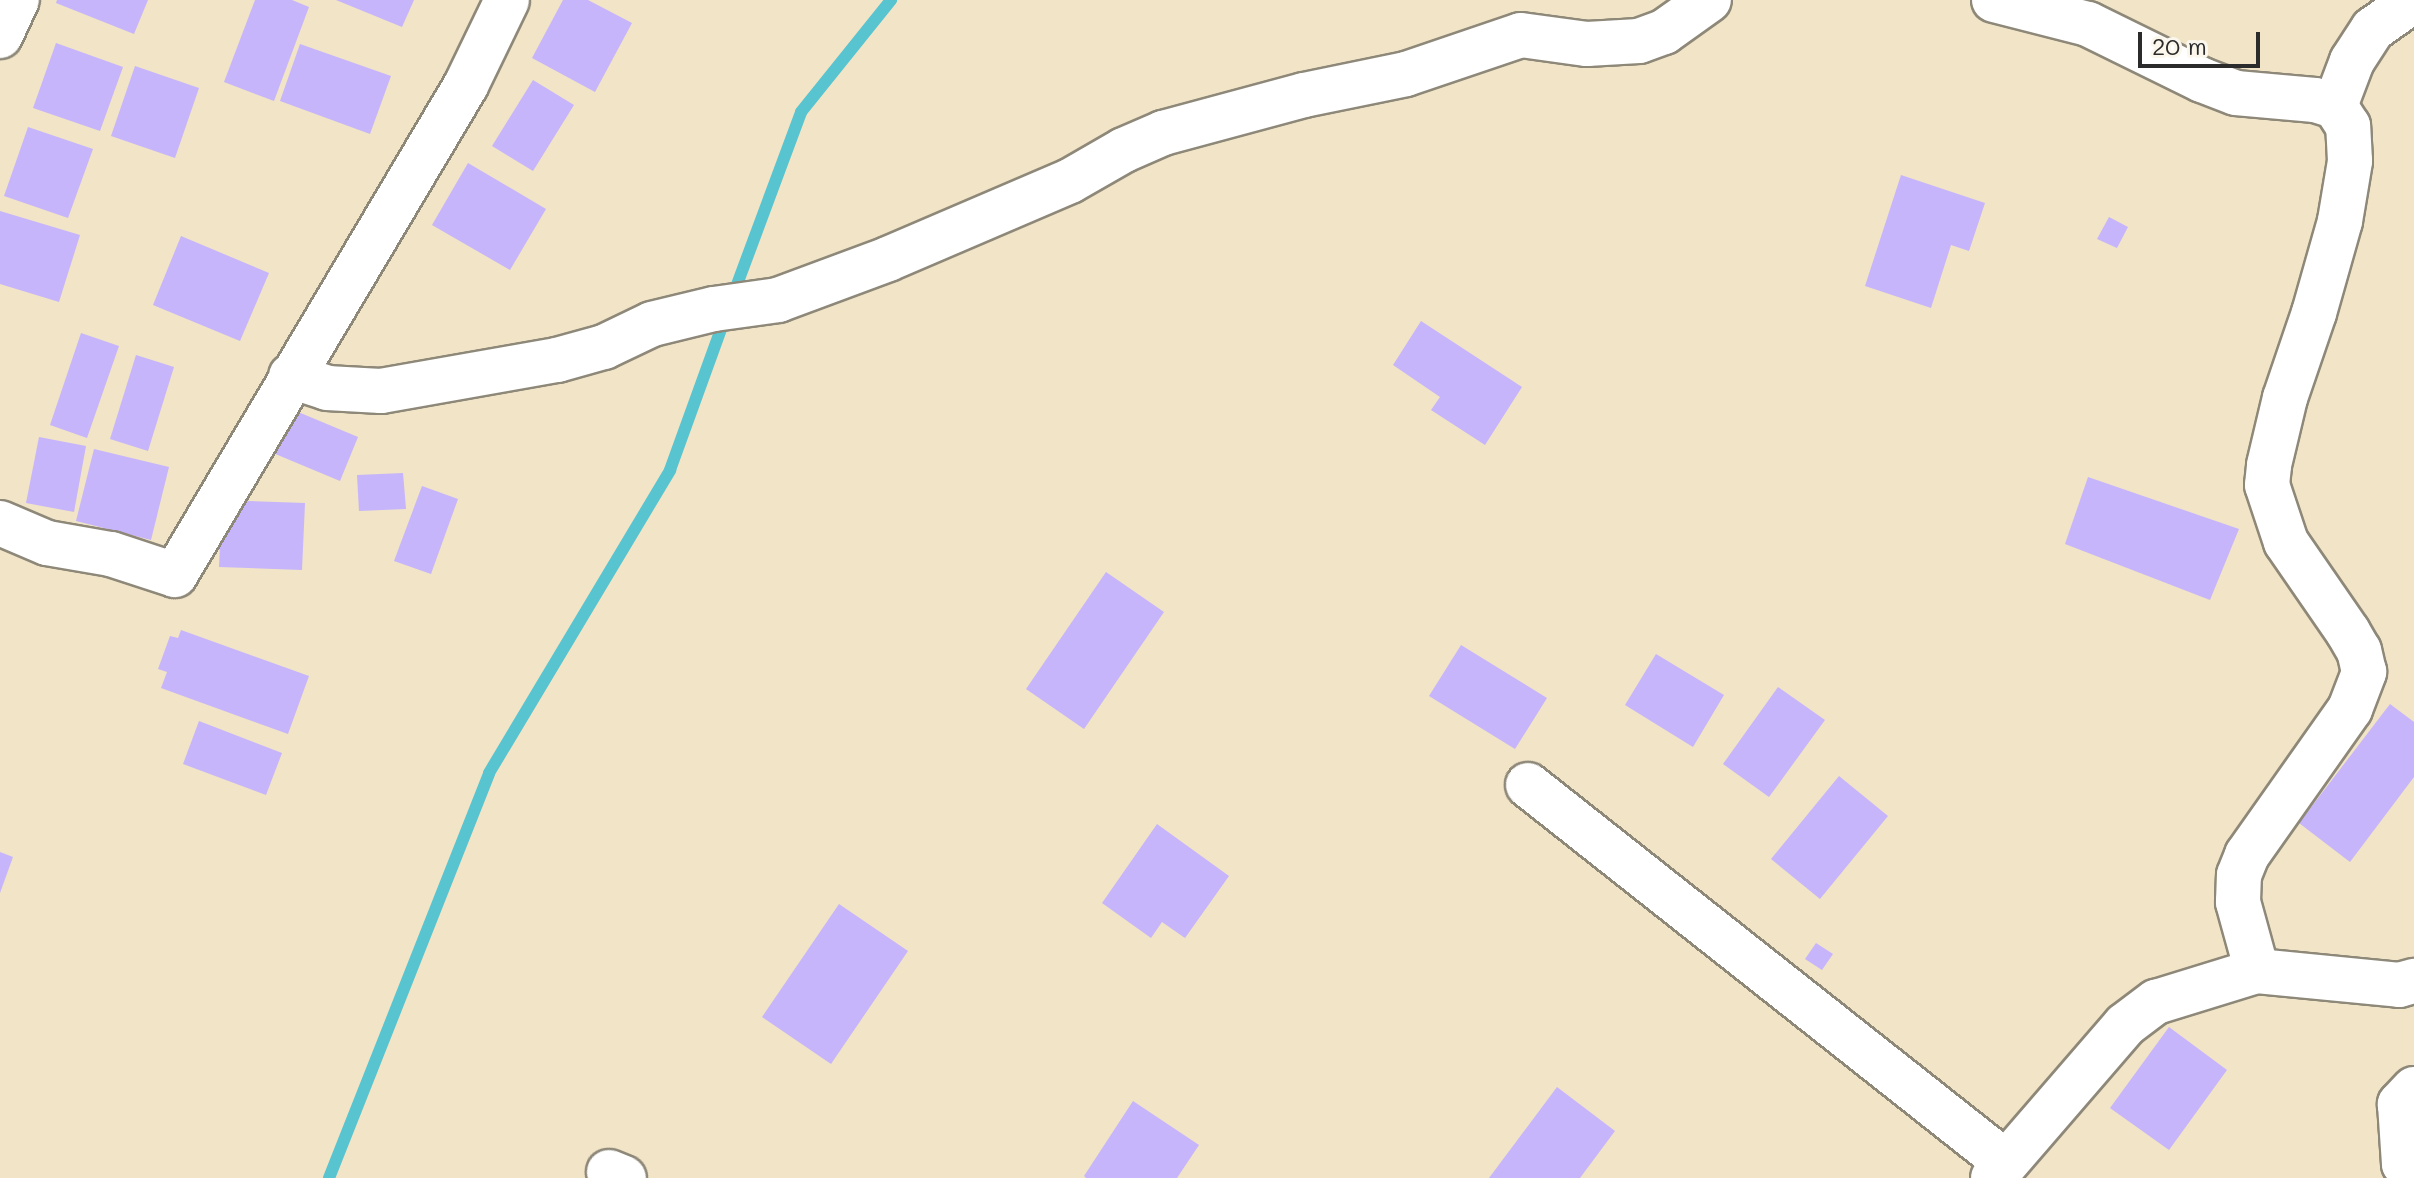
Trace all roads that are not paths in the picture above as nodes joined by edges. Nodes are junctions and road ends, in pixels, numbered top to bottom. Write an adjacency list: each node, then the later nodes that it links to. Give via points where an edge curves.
1 (17, 0): 6 (street)
2 (507, 0): 8 (street, via 466,85)
3 (1709, 0): 8 (street, via 1664,32 1639,41 1587,44 1521,35 1406,74 1163,133 1070,181 778,300 652,324 604,347 557,360 381,391 327,388)
4 (1994, 0): 7 (street, via 2088,24 2236,93)
5 (2414, 0): 7 (street, via 2373,29 2352,61)
6 (0, 36)
7 (2335, 106): 11 (street, via 2348,126 2350,161 2340,221 2285,398 2267,485 2286,542 2348,632 2364,672 2350,709 2247,855 2239,875 2238,902)
8 (291, 376): 9 (street, via 175,575 111,554 47,543)
9 (0, 523)
10 (1528, 785): 14 (street)
11 (2257, 971): 12 (street, via 2399,985); 14 (street, via 2156,1002 2125,1025)
12 (2414, 981)
13 (2414, 1089): 15 (street, via 2400,1104 2404,1164)
14 (1998, 1169)
15 (2414, 1171)

